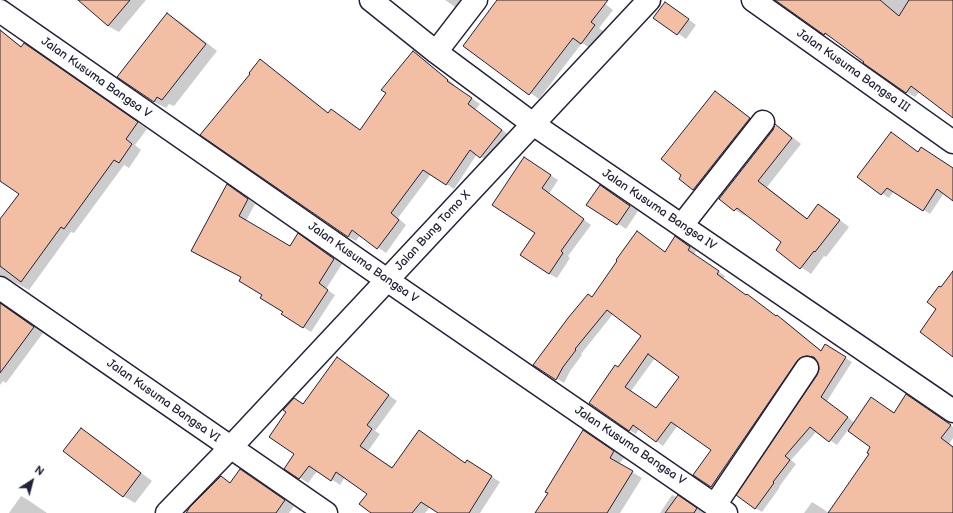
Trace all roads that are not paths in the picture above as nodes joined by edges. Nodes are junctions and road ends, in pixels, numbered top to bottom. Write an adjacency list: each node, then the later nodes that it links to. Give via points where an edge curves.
1 (371, 0): 6 (street, Jalan Kusuma Bangsa IV)
2 (476, 0): 6 (street)
3 (649, 0): 8 (street, Jalan Bung Tomo X)
4 (753, 0): 9 (street, Jalan Kusuma Bangsa III)
5 (0, 11): 11 (street, Jalan Kusuma Bangsa V)
6 (436, 52): 8 (street, Jalan Kusuma Bangsa IV)
7 (764, 122): 10 (street)
8 (533, 124): 10 (street, Jalan Kusuma Bangsa IV); 11 (street, Jalan Bung Tomo X)
9 (953, 142)
10 (682, 225): 14 (street, Jalan Kusuma Bangsa IV)
11 (387, 280): 15 (street, Jalan Bung Tomo X); 16 (street, Jalan Kusuma Bangsa V)
12 (0, 288): 15 (street, Jalan Kusuma Bangsa VI)
13 (807, 368): 16 (street)
14 (953, 411)
15 (231, 447): 17 (street, Jalan Bung Tomo X); 18 (street, Jalan Kusuma Bangsa VI)
16 (720, 509)
17 (167, 513)
18 (326, 513)

